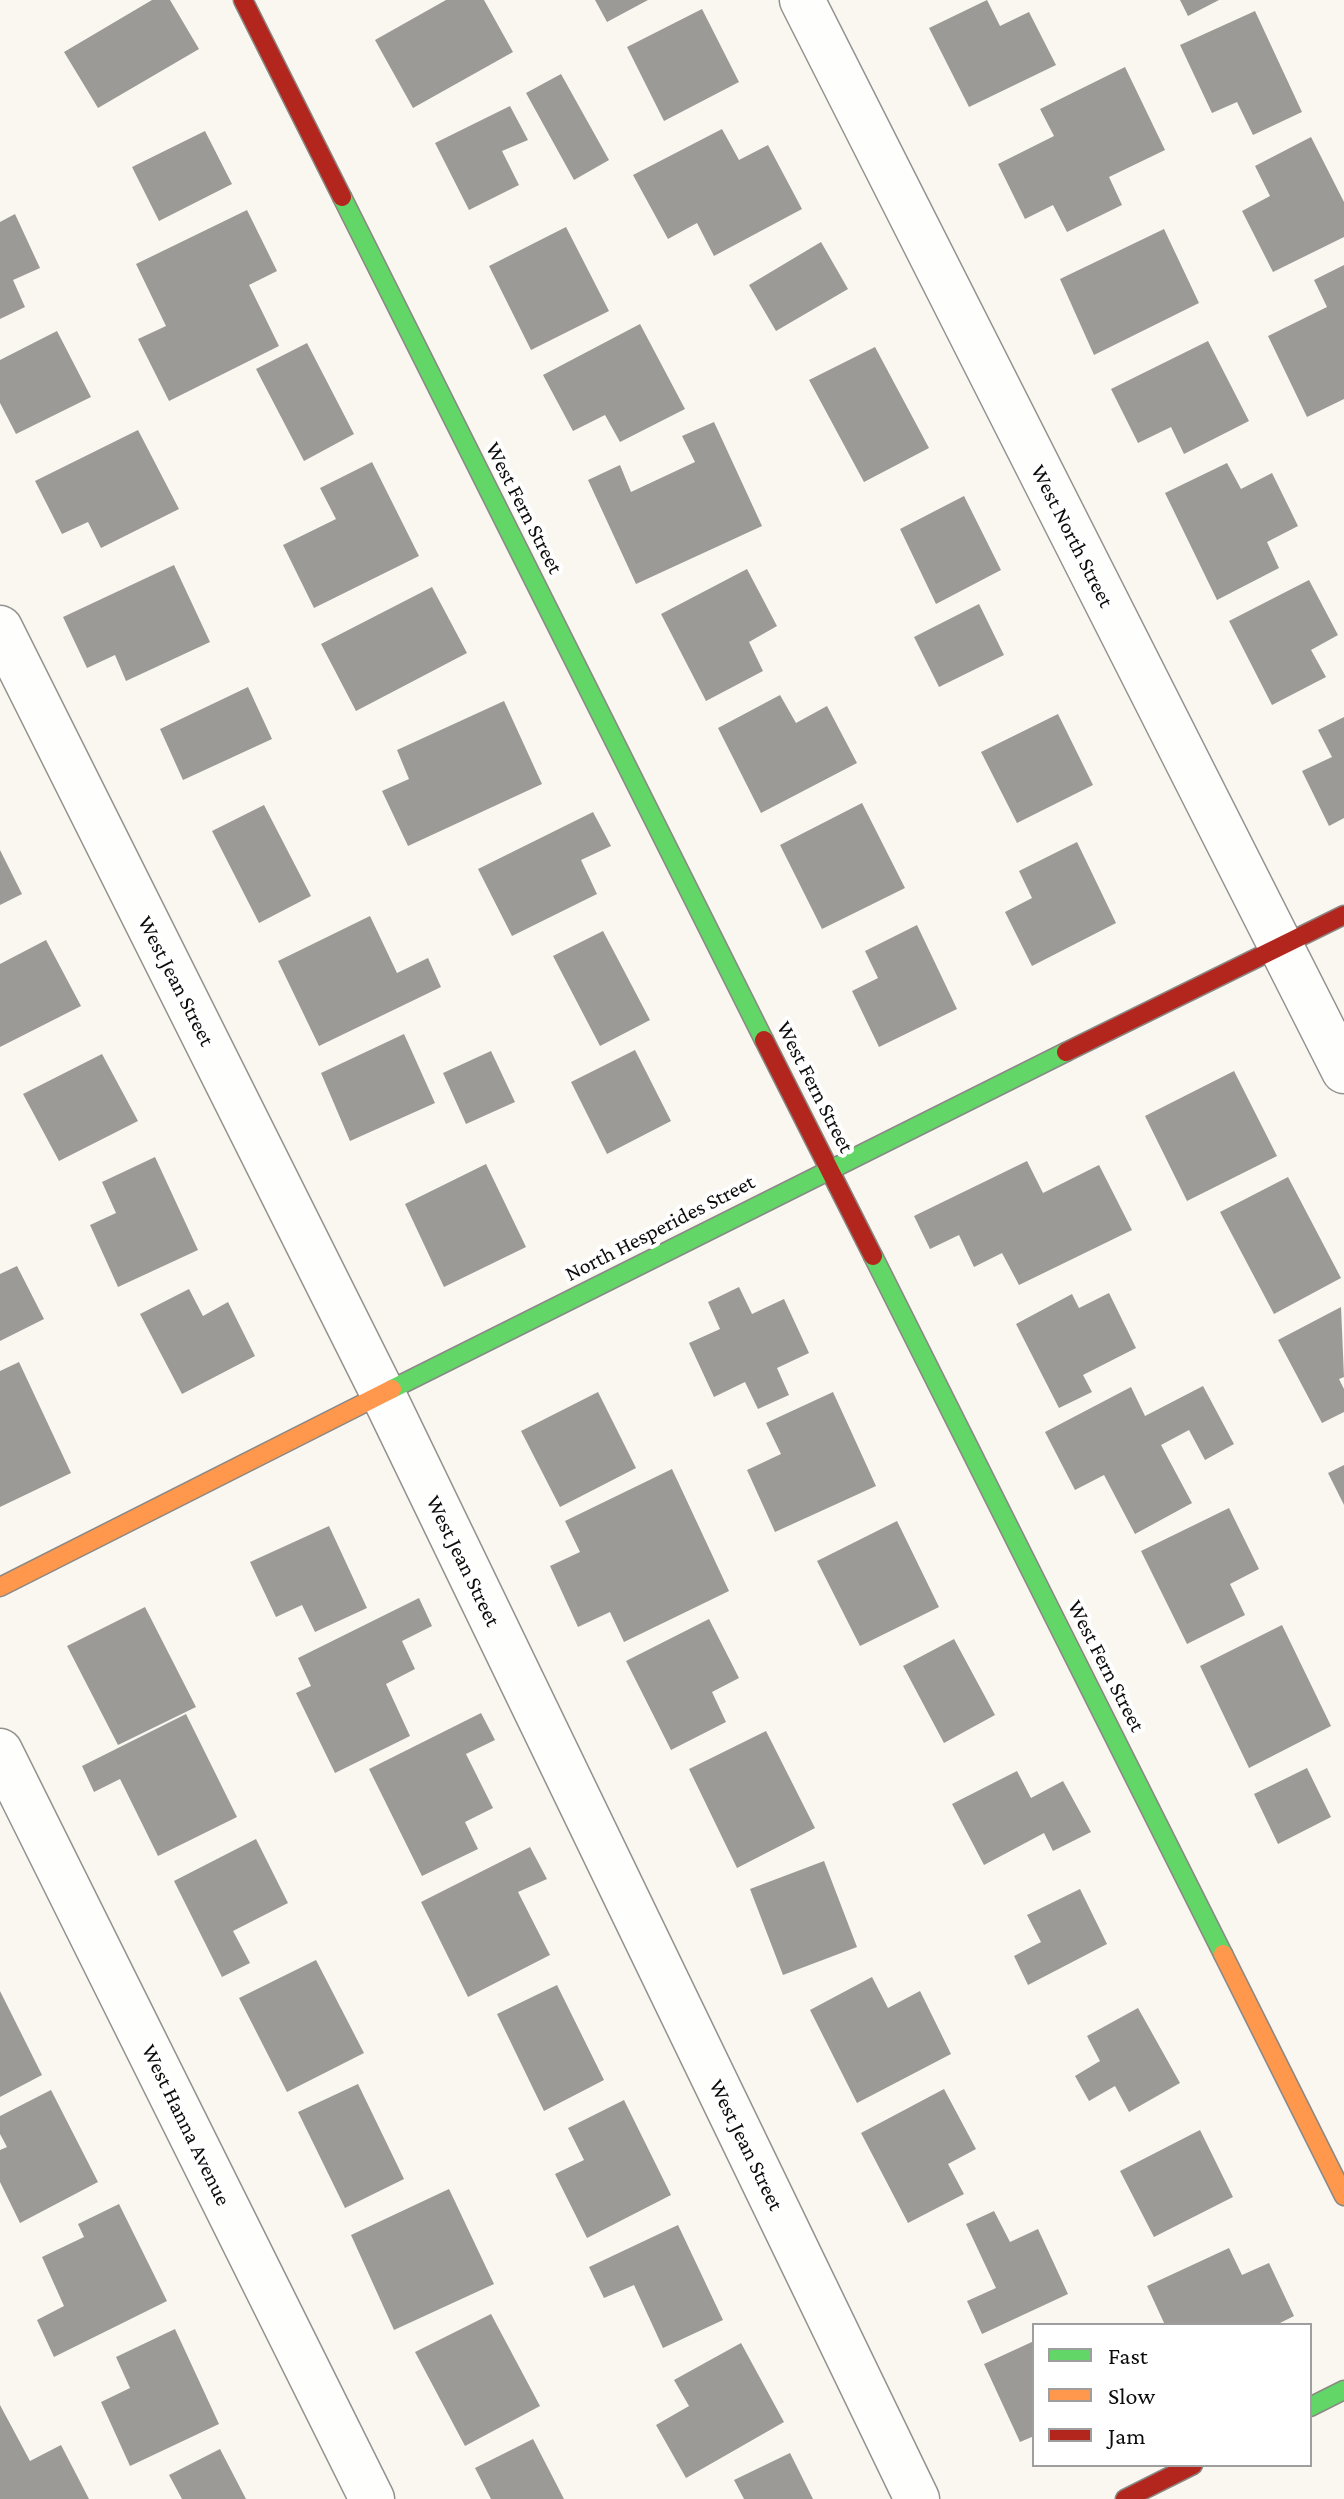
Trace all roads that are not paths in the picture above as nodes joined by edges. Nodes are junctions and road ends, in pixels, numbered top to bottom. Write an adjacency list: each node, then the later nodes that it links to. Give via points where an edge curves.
1 (243, 0): 7 (street, West Fern Street)
2 (802, 0): 5 (street, West North Street)
3 (0, 628): 8 (street, West Jean Street)
4 (1344, 915): 5 (street, North Hesperides Street)
5 (1280, 947): 6 (street, West North Street); 7 (street, North Hesperides Street)
6 (1344, 1071)
7 (829, 1169): 8 (street, North Hesperides Street); 11 (street, West Fern Street)
8 (384, 1396): 9 (street, North Hesperides Street); 16 (street, West Jean Street)
9 (0, 1587)
10 (0, 1751): 15 (street, West Hanna Avenue)
11 (1344, 2196)
12 (1344, 2390): 13 (street)
13 (1312, 2406)
14 (1189, 2467): 17 (street)
15 (372, 2499)
16 (917, 2499)
17 (1125, 2499)

